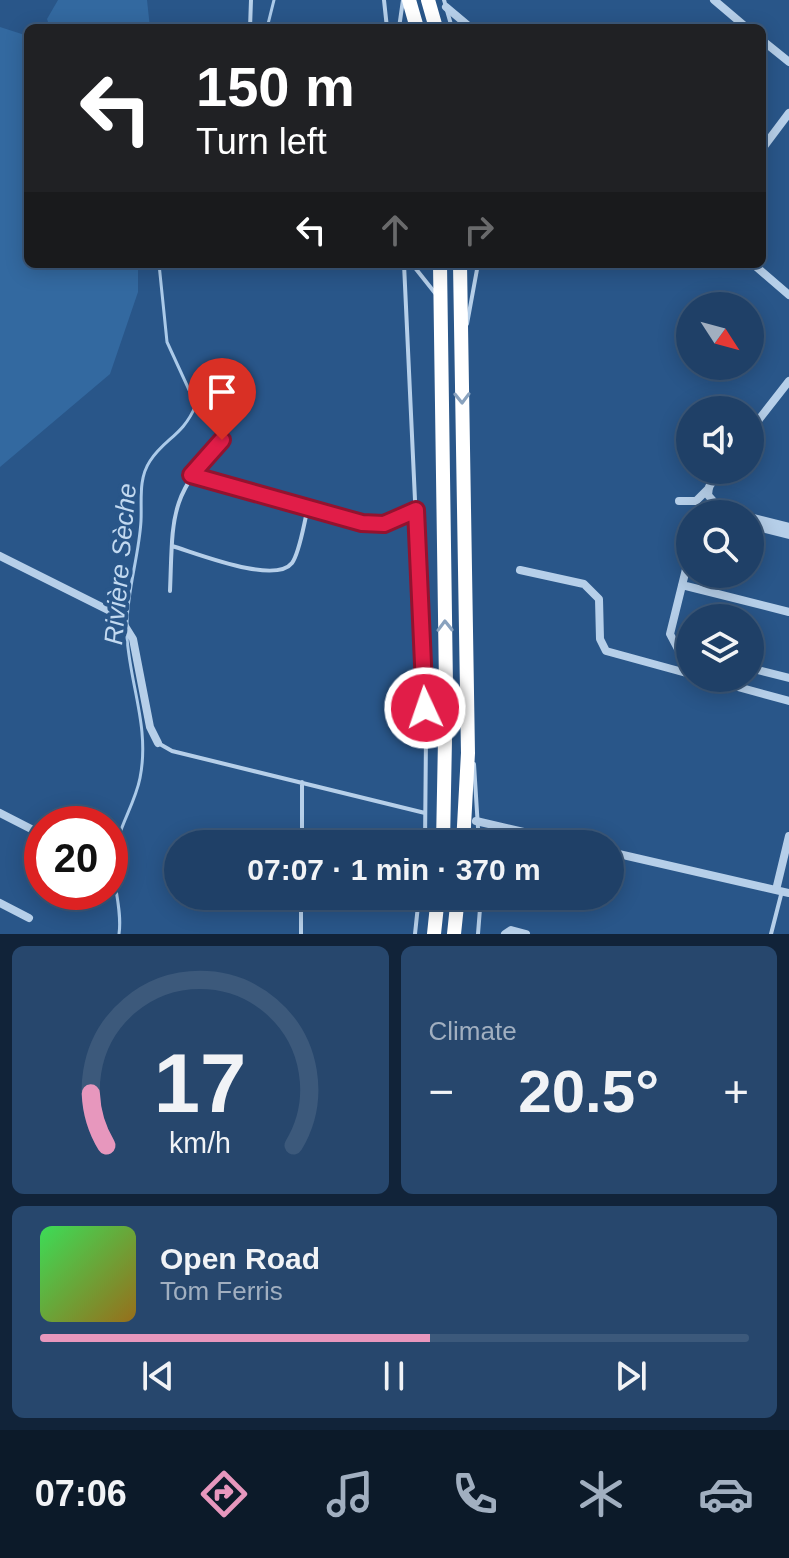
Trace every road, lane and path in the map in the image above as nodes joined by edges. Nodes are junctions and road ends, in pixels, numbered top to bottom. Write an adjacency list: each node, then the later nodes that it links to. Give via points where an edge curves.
1 (251, 0): 8 (lane)
2 (384, 0): 9 (lane)
3 (403, 0): 10 (lane)
4 (409, 0): 11 (highway)
5 (428, 0): 12 (highway)
6 (714, 0): 15 (street)
7 (445, 4): 13 (lane); 14 (street)
8 (250, 24)
9 (387, 24)
10 (400, 24)
11 (416, 24)
12 (435, 24)
13 (451, 24)
14 (467, 24)
15 (742, 24)
16 (766, 43): 17 (street)
17 (789, 62)
18 (789, 113): 19 (street)
19 (766, 144)
20 (404, 268): 38 (lane)
21 (416, 268): 27 (lane, via 437,298)
22 (440, 268): 27 (highway)
23 (460, 268): 28 (highway)
24 (478, 268): 28 (lane)
25 (758, 268): 26 (street)
26 (789, 295)
27 (442, 323): 65 (highway, one-way to 27)
28 (461, 349): 54 (highway, one-way to 54)
29 (789, 381): 30 (street)
30 (764, 413)
31 (222, 440): 32 (lane)
32 (191, 475): 37 (lane); 43 (lane, via 179,499)
33 (711, 484): 34 (street)
34 (709, 487): 35 (street); 36 (street)
35 (697, 500)
36 (712, 500)
37 (308, 508): 38 (lane, via 375,525); 43 (lane, via 291,565 280,570 257,571)
38 (416, 510): 60 (lane)
39 (764, 521): 40 (street)
40 (789, 527)
41 (764, 529): 42 (street)
42 (789, 535)
43 (172, 546): 47 (lane)
44 (0, 556): 57 (street, via 118,615 133,639 150,727)
45 (520, 570): 51 (street, via 584,584 599,599 600,639 606,651)
46 (694, 588): 49 (street)
47 (170, 591)
48 (676, 610): 50 (street, via 670,634)
49 (789, 612)
50 (676, 645)
51 (676, 670)
52 (764, 672): 53 (street)
53 (789, 678)
54 (467, 682): 61 (lane); 66 (highway)
55 (756, 692): 56 (street)
56 (789, 701)
57 (158, 743): 58 (lane, via 172,751)
58 (302, 782): 60 (lane); 63 (lane)
59 (0, 813): 62 (street)
60 (425, 813): 64 (lane)
61 (476, 821): 67 (lane); 68 (street)
62 (24, 825)
63 (302, 830)
64 (425, 830)
65 (443, 830)
66 (464, 830)
67 (477, 830)
68 (515, 830)
69 (789, 836): 71 (street)
70 (624, 855): 71 (street)
71 (782, 891): 86 (lane)
72 (0, 903): 78 (street)
73 (301, 910): 79 (lane)
74 (418, 910): 80 (lane)
75 (437, 910): 81 (highway)
76 (457, 910): 82 (highway)
77 (480, 910): 83 (lane)
78 (29, 918)
79 (301, 934)
80 (415, 934)
81 (434, 934)
82 (454, 934)
83 (478, 934)
84 (505, 934): 85 (street)
85 (526, 934)
86 (771, 934)

